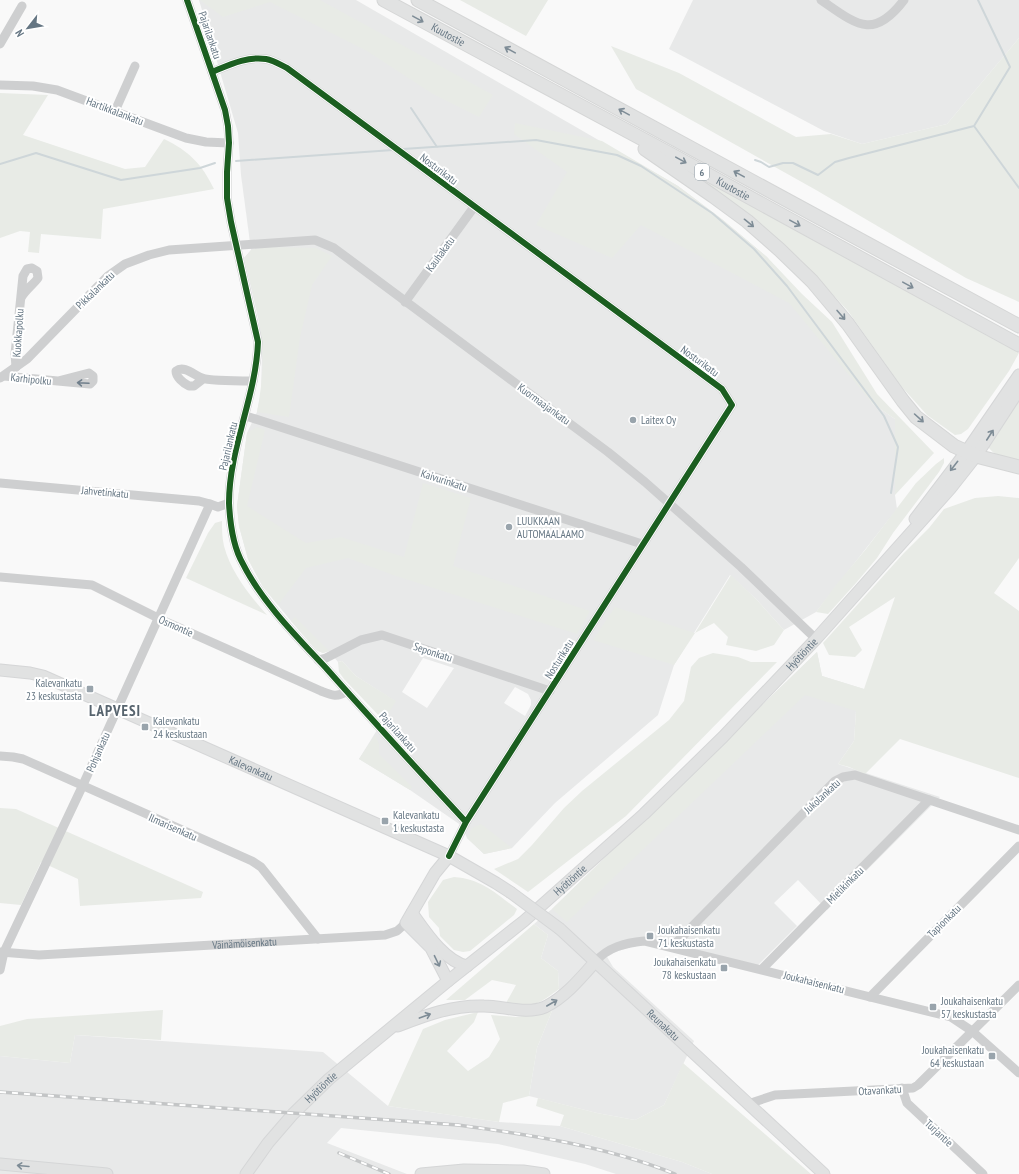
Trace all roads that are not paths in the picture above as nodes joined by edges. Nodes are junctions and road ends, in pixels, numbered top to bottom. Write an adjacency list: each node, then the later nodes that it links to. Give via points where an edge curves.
1 (187, 0): 10 (street, Pajarilankatu)
2 (384, 0): 8 (highway, Kuutostie / 6, one-way to 8)
3 (418, 0): 14 (highway, Kuutostie / 6, one-way to 3)
4 (822, 0): 5 (street, via 862,25 880,23 894,13)
5 (904, 0)
6 (22, 6): 7 (street)
7 (0, 44)
8 (480, 52): 21 (highway, Kuutostie / 6, one-way to 21); 30 (highway, one-way to 30, via 619,132 747,221 812,282 848,324 916,417 954,446)
9 (135, 66): 12 (street)
10 (212, 72): 13 (street, Pajarilankatu, via 225,110); 15 (street, Nosturikatu, via 242,60 255,59 268,59 287,68)
11 (0, 85): 12 (street, Hartikkalankatu, via 57,90)
12 (115, 112): 13 (street, Hartikkalankatu, via 186,138)
13 (229, 143): 16 (street, Pajarilankatu, via 227,198)
14 (765, 188): 19 (highway); 20 (highway, Kuutostie / 6)
15 (474, 207): 18 (street, Kauhakatu); 35 (street, Nosturikatu, via 722,389 732,405)
16 (237, 246): 18 (street, Kuormaajankatu, via 315,240 325,243); 22 (street, Pikkalankatu, via 169,250 125,264 108,276 27,359); 27 (street, Pajarilankatu, via 258,342)
17 (21, 298): 22 (street, Kuokkapolku)
18 (405, 302): 35 (street, Kuormaajankatu, via 608,452)
19 (1019, 317)
20 (1019, 326)
21 (1019, 345)
22 (16, 367): 24 (street, Pikkalankatu)
23 (1019, 375): 30 (main road, Hyötiöntie)
24 (2, 377): 26 (street, Karhipolku)
25 (203, 379): 27 (street)
26 (58, 381)
27 (253, 381): 29 (street, Pajarilankatu)
28 (1019, 390): 30 (main road, Hyötiöntie, one-way to 28)
29 (246, 416): 33 (street, Pajarilankatu, via 233,460); 36 (street, Kaivurinkatu)
30 (971, 454): 31 (highway); 39 (main road, Hyötiöntie, via 943,481 879,568)
31 (1019, 467)
32 (0, 483): 34 (street, Jahvetinkatu)
33 (229, 503): 34 (street, via 218,507); 40 (street, Pajarilankatu, via 235,542 242,563 254,585)
34 (210, 504): 38 (street, Pohjankatu)
35 (670, 505): 36 (street, Nosturikatu); 39 (street, Kuormaajankatu)
36 (642, 544): 43 (street, Nosturikatu)
37 (0, 577): 38 (street, Osmontie, via 92,585)
38 (158, 618): 42 (street, Osmontie, via 335,696); 44 (street, Pohjankatu)
39 (816, 639): 59 (main road, Hyötiöntie, via 723,737 644,814 524,921)
40 (318, 660): 42 (street, Pajarilankatu); 43 (street, Seponkatu, via 361,640 382,636)
41 (0, 670): 44 (main road, Kalevankatu, via 43,676)
42 (346, 691): 48 (street, Pajarilankatu)
43 (550, 691): 48 (street, Nosturikatu)
44 (118, 709): 46 (street, Pohjankatu); 51 (main road, Kalevankatu)
45 (0, 756): 46 (street, Ilmarisenkatu, via 23,759)
46 (82, 787): 55 (street, Ilmarisenkatu, via 252,861 261,867); 57 (street, Pohjankatu)
47 (929, 800): 49 (street, Jukolankatu); 56 (street, Jukolankatu, via 855,775 843,777 835,782); 60 (street, Mielikinkatu)
48 (466, 822): 51 (street, Nosturikatu)
49 (1019, 830)
50 (1019, 846): 64 (street, Tapionkatu)
51 (449, 856): 52 (main road, Kalevankatu); 53 (main road, Väinämöisenkatu)
52 (496, 883): 58 (main road, Reunakatu, bridge, via 560,929)
53 (412, 913): 54 (main road, Väinämöisenkatu); 59 (main road, via 451,960)
54 (406, 923): 55 (street, Väinämöisenkatu, via 397,931 385,935); 62 (main road, one-way to 62, via 430,948)
55 (318, 939): 57 (street, Väinämöisenkatu, via 39,956)
56 (672, 947): 58 (street, Joukahaisenkatu, via 644,941 629,943 606,952); 60 (street, Joukahaisenkatu)
57 (2, 952): 61 (street, Pohjankatu)
58 (595, 962): 65 (main road, one-way to 58, via 455,1007 484,1006 515,1010 544,1008 566,993); 69 (main road, Reunakatu)
59 (467, 966): 62 (main road, Hyötiöntie)
60 (762, 969): 64 (street, Joukahaisenkatu)
61 (0, 970)
62 (448, 981): 65 (main road, Hyötiöntie)
63 (1019, 985): 66 (street, Otavankatu)
64 (870, 997): 66 (street, Joukahaisenkatu, via 951,1017)
65 (388, 1030): 73 (main road, Hyötiöntie, via 329,1079 293,1114)
66 (972, 1031): 67 (street, Joukahaisenkatu); 68 (street, Otavankatu, via 918,1085 913,1088)
67 (1019, 1073)
68 (902, 1088): 69 (street, Otavankatu, via 775,1095 754,1102); 77 (street, Turjantie, via 906,1103)
69 (750, 1106): 76 (main road, Reunakatu)
70 (0, 1164): 71 (main road, one-way to 70)
71 (75, 1173): 72 (main road)
72 (107, 1174)
73 (246, 1174)
74 (421, 1174): 75 (main road, via 464,1170)
75 (544, 1174)
76 (824, 1174)
77 (983, 1174)

